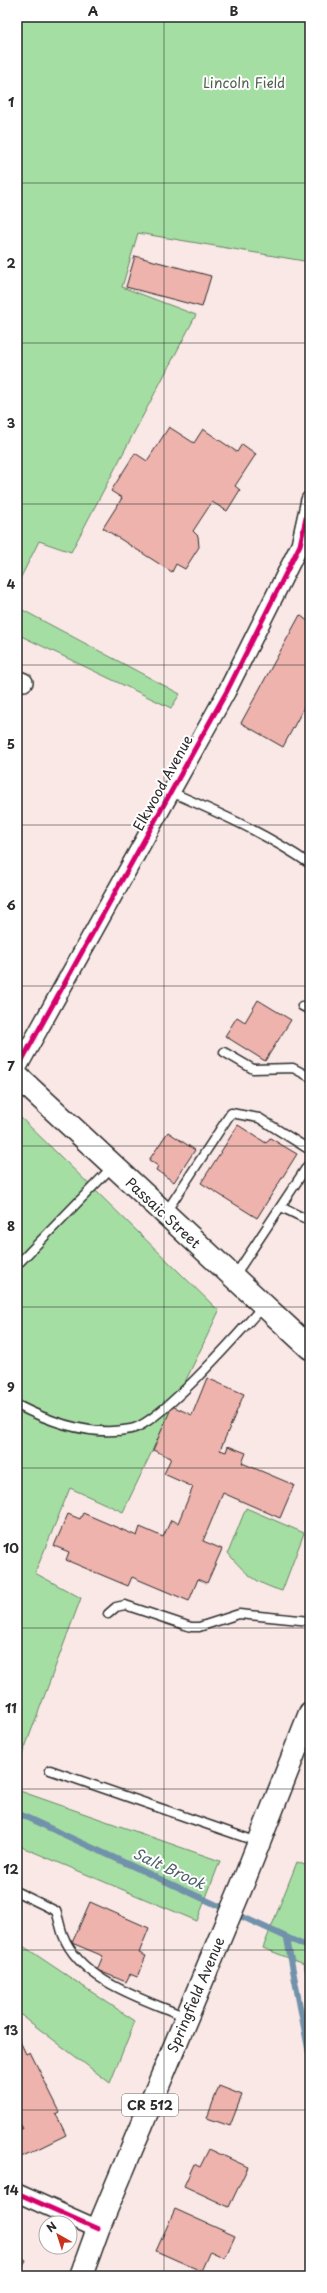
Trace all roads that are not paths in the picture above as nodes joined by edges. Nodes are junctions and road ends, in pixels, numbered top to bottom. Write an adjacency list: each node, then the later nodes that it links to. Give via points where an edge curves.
1 (310, 500): 2 (street, Elkwood Avenue)
2 (305, 548): 3 (street, Elkwood Avenue)
3 (171, 792): 4 (lane, via 228,817 284,846); 8 (street, Elkwood Avenue)
4 (310, 864)
5 (302, 1006): 6 (lane)
6 (310, 1010)
7 (224, 1052): 10 (lane, via 253,1068 293,1068)
8 (17, 1069)
9 (17, 1076): 13 (main road, Passaic Street)
10 (310, 1077)
11 (310, 1150): 15 (lane, via 259,1118 231,1113)
12 (310, 1162): 14 (lane)
13 (113, 1166): 15 (main road, Passaic Street); 17 (lane)
14 (281, 1207): 16 (lane); 18 (lane)
15 (164, 1214): 18 (main road, Passaic Street)
16 (310, 1221)
17 (17, 1266)
18 (233, 1278): 19 (main road, Passaic Street)
19 (263, 1306): 20 (main road, Passaic Street); 21 (lane, via 161,1412 132,1429 104,1431 67,1425 45,1420)
20 (306, 1341)
21 (17, 1405)
22 (108, 1614): 23 (lane, via 125,1604 192,1627 239,1614)
23 (310, 1621)
24 (310, 1713): 26 (main road, Springfield Avenue / CR 512)
25 (50, 1770): 26 (lane)
26 (260, 1842): 28 (main road, Springfield Avenue / CR 512)
27 (17, 1892): 28 (lane, via 56,1911 63,1936 94,1975 107,1984)
28 (187, 2017): 30 (main road, Springfield Avenue / CR 512)
29 (17, 2193): 30 (street)
30 (98, 2229): 31 (main road, Springfield Avenue / CR 512)
31 (80, 2276)

